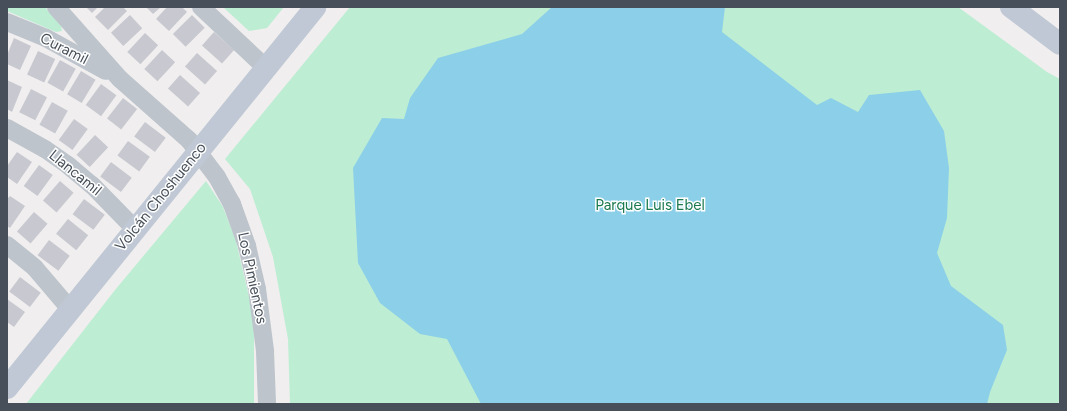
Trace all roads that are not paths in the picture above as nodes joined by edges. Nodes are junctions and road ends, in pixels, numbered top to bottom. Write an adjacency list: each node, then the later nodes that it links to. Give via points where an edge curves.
1 (56, 7): 8 (street, Los Pimientos)
2 (201, 7): 7 (street)
3 (315, 7): 7 (street, Volcán Choshuenco)
4 (1011, 7): 6 (street)
5 (7, 22): 8 (street, Curamil, via 65,48)
6 (1060, 44)
7 (266, 68): 10 (street, Volcán Choshuenco)
8 (120, 79): 10 (street, Los Pimientos, via 180,130)
9 (7, 128): 11 (street, Llancamil, via 69,166 92,185)
10 (198, 151): 11 (street, Volcán Choshuenco); 15 (street, Los Pimientos, via 232,204 247,246 262,323)
11 (134, 229): 13 (street, Volcán Choshuenco)
12 (7, 245): 13 (street, via 35,268)
13 (70, 309): 14 (street, Volcán Choshuenco)
14 (8, 385)
15 (267, 404)

